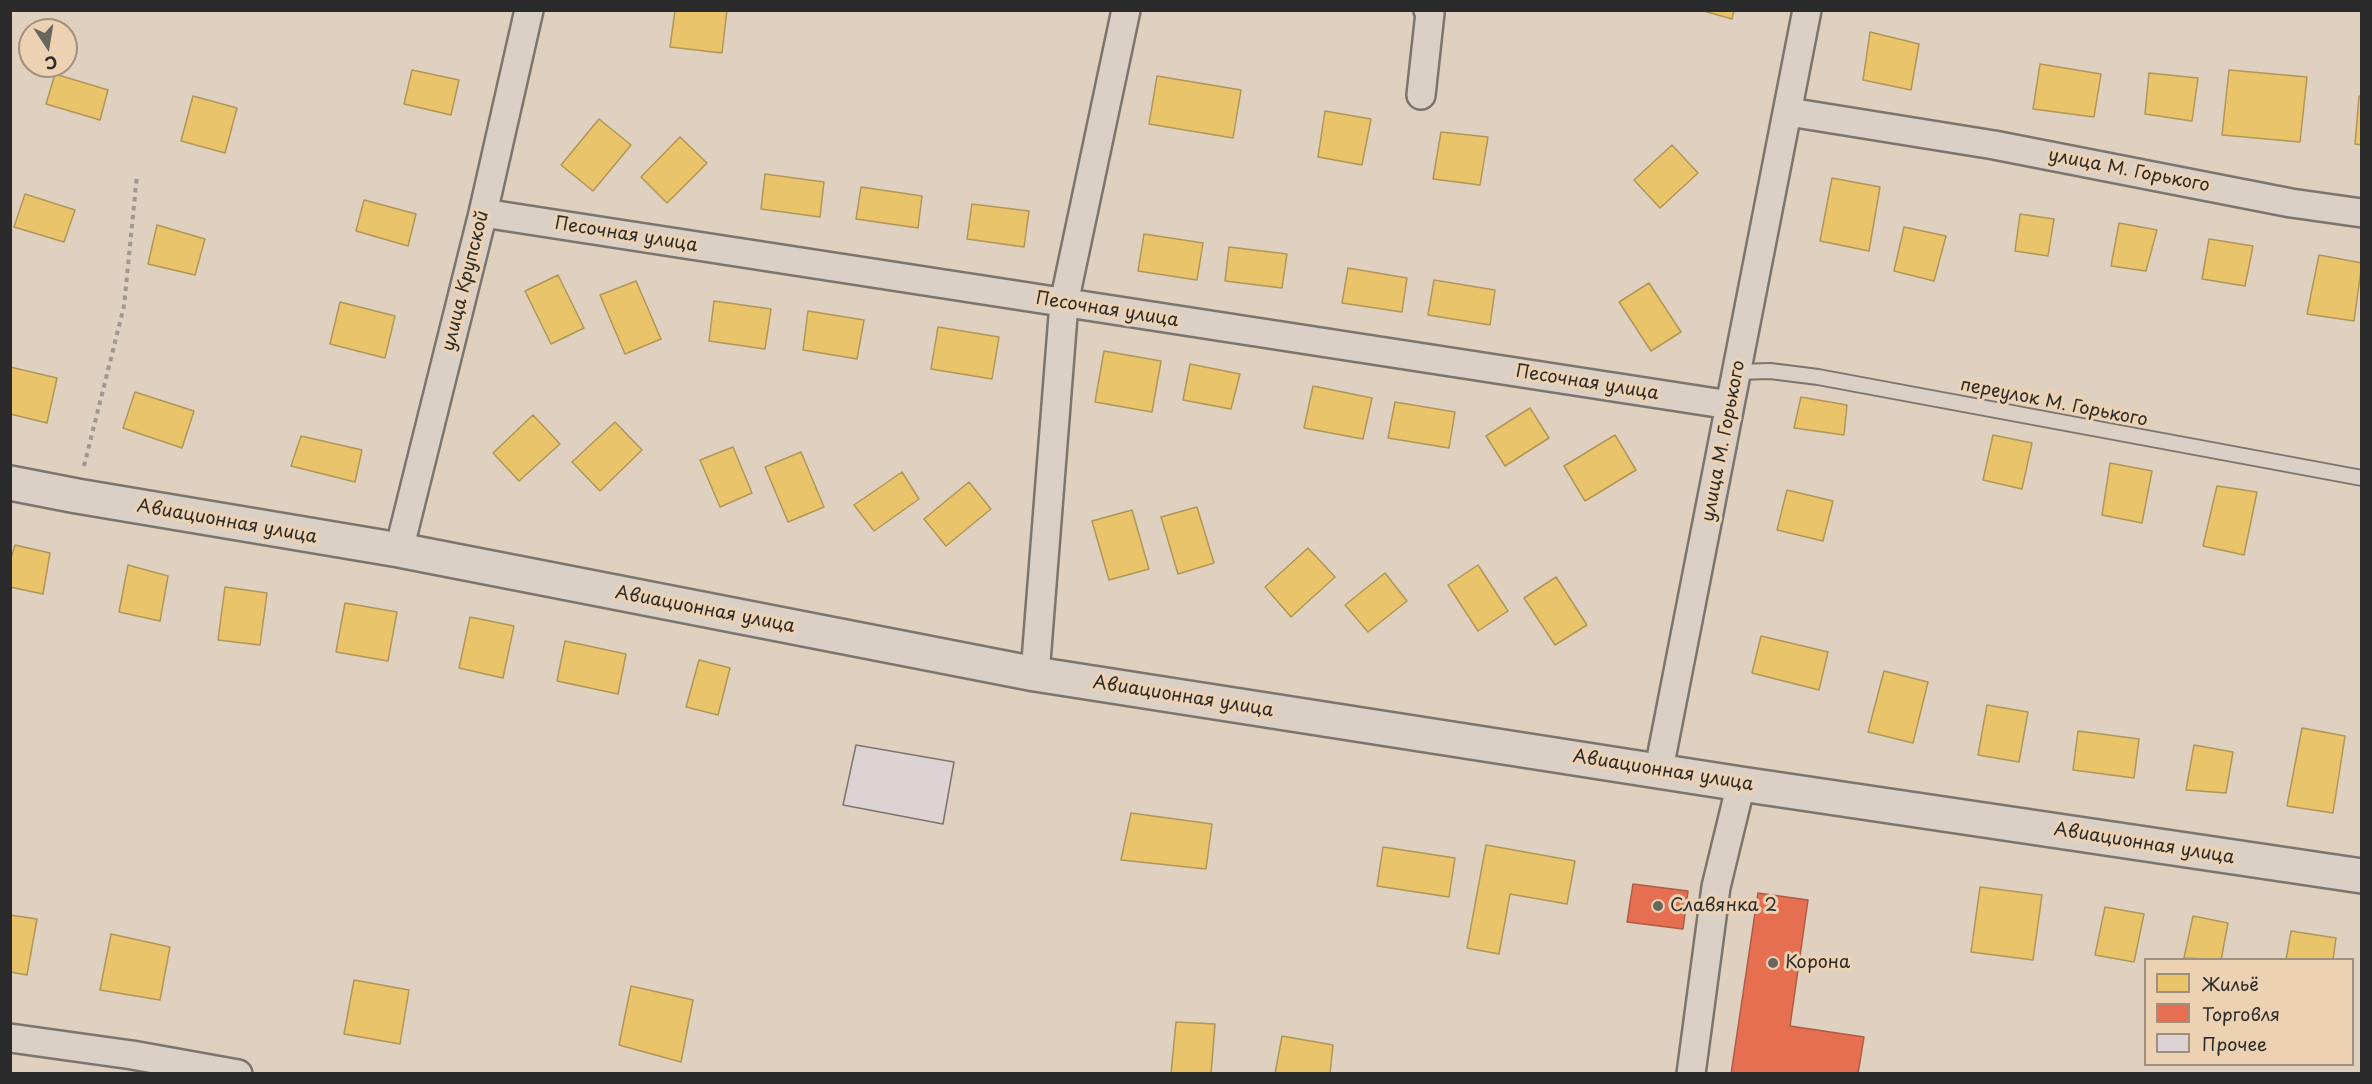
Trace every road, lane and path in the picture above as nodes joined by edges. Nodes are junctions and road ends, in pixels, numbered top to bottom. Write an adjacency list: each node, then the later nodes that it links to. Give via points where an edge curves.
1 (529, 10): 8 (street, улица Крупской)
2 (1126, 10): 10 (street)
3 (1428, 10): 5 (street)
4 (1807, 10): 6 (street, улица М. Горького)
5 (1421, 95)
6 (1789, 111): 9 (street, улица М. Горького); 11 (street, улица М. Горького)
7 (137, 175): 15 (path, via 124,306)
8 (483, 213): 10 (street, Песочная улица); 16 (street, улица Крупской)
9 (2361, 213)
10 (1064, 303): 12 (street, Песочная улица); 17 (street)
11 (1738, 372): 12 (street, улица М. Горького); 13 (lane, переулок М. Горького, via 1818,377)
12 (1730, 405): 18 (street, улица М. Горького)
13 (2361, 478)
14 (10, 483): 15 (main road, Авиационная улица)
15 (77, 496): 16 (main road, Авиационная улица)
16 (399, 550): 17 (main road, Авиационная улица)
17 (1035, 674): 18 (main road, Авиационная улица)
18 (1659, 770): 19 (main road, Авиационная улица)
19 (1741, 784): 20 (main road, Авиационная улица); 24 (street, via 1716,887)
20 (2361, 876)
21 (10, 1038): 22 (street)
22 (142, 1064): 23 (street)
23 (238, 1074)
24 (1691, 1074)

